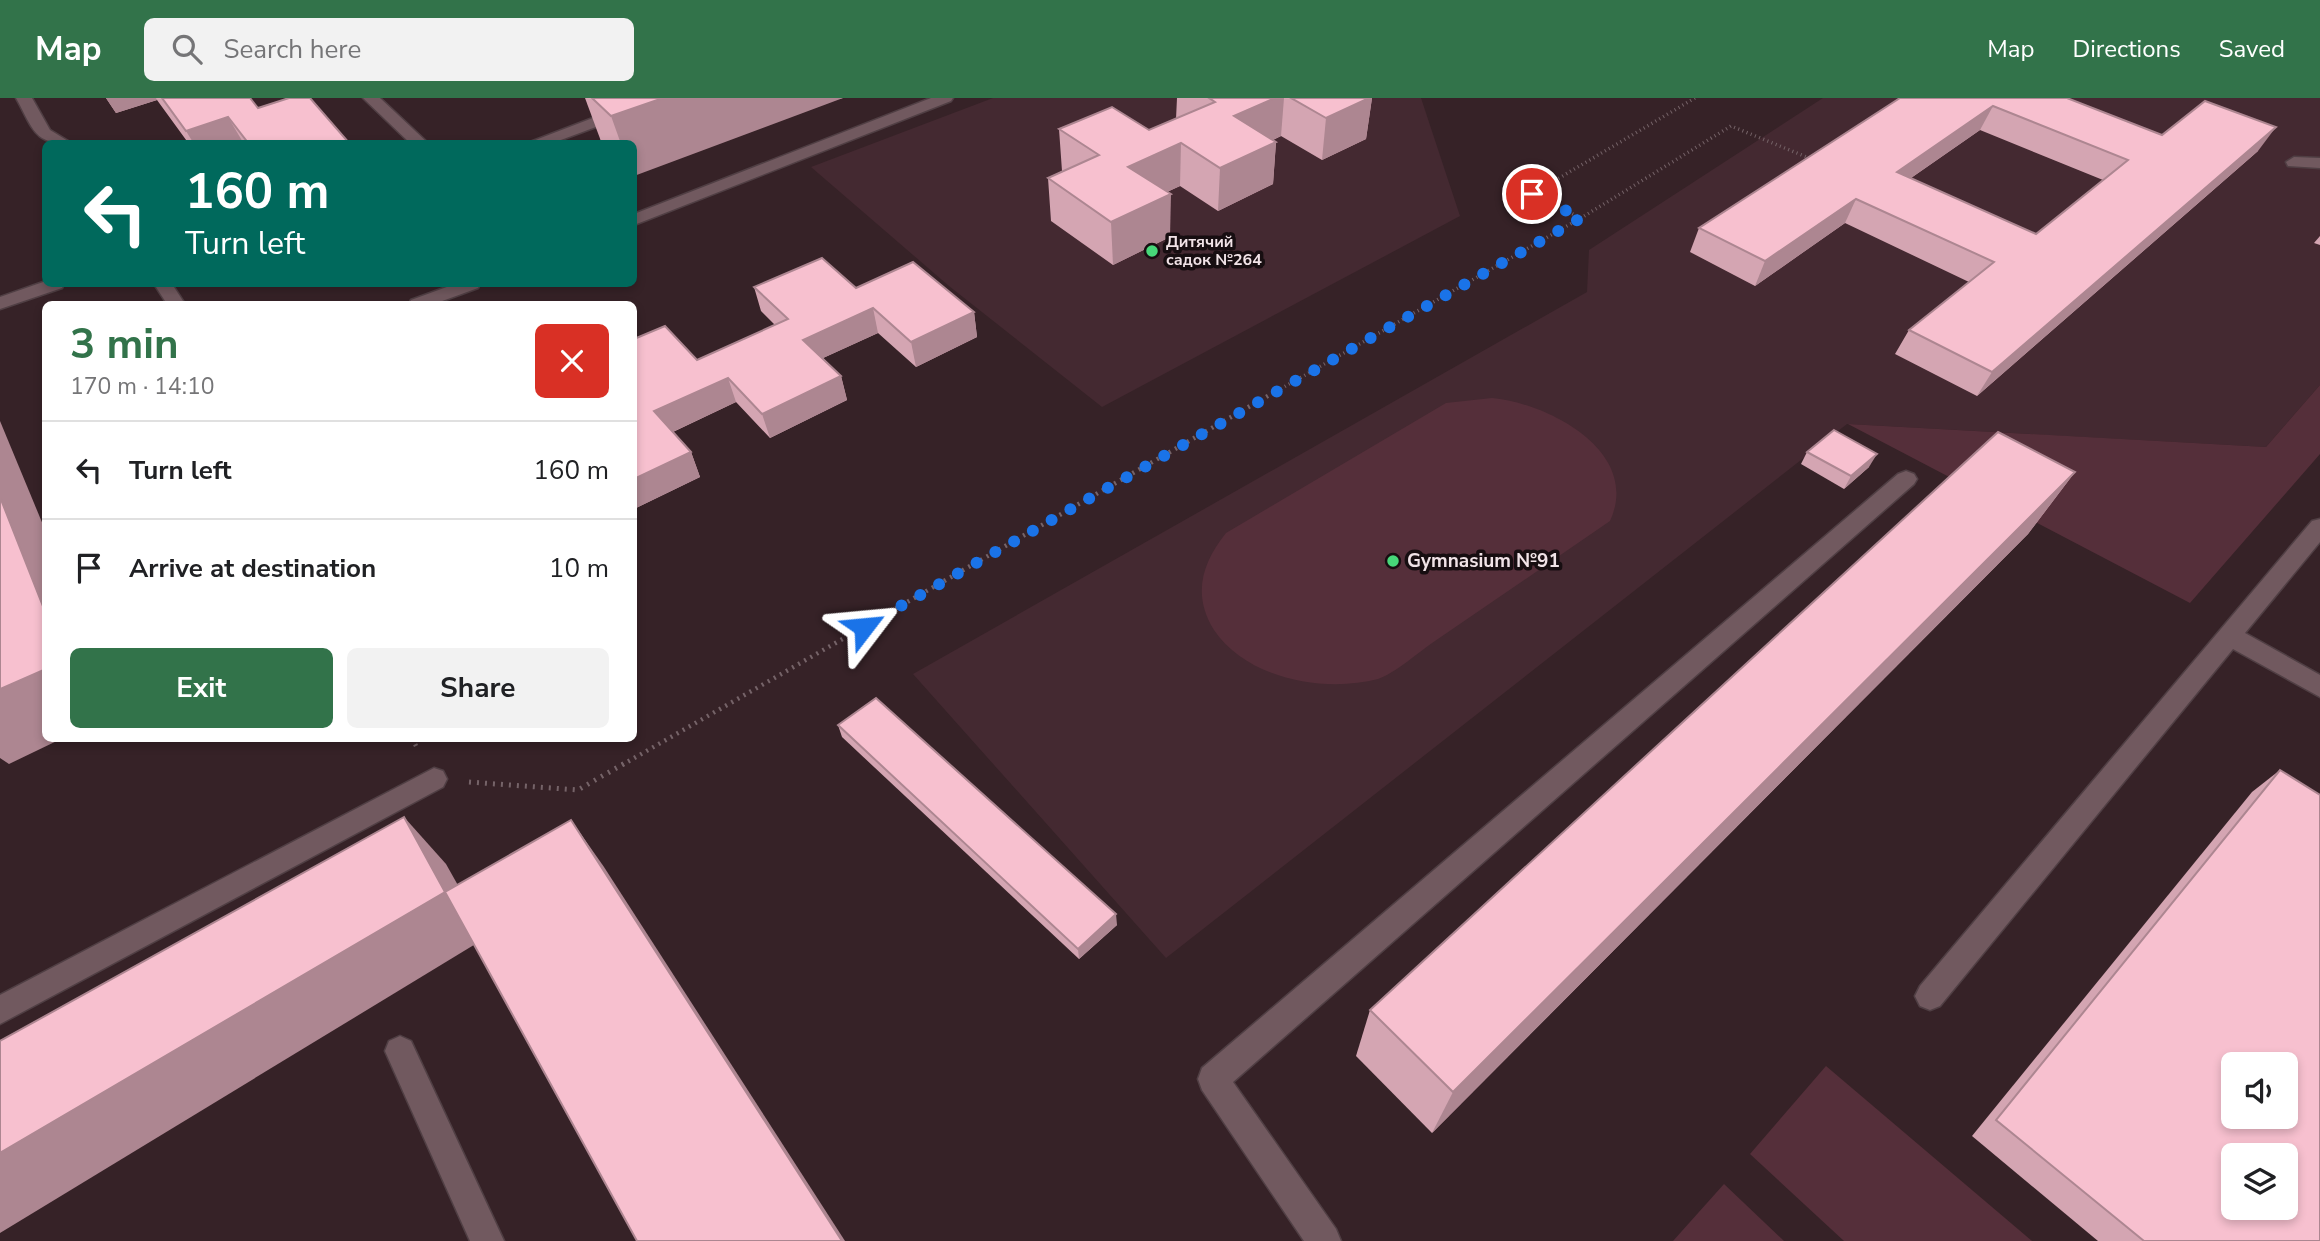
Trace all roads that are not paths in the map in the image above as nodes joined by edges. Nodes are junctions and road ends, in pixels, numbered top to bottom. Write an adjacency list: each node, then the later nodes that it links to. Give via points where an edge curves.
1 (24, 98): 5 (lane, via 44,133)
2 (371, 98): 6 (lane)
3 (660, 98): 7 (lane)
4 (945, 98): 10 (lane)
5 (57, 140)
6 (417, 140)
7 (544, 140)
8 (2294, 162): 9 (lane)
9 (2320, 163)
10 (637, 219)
11 (46, 287): 14 (lane)
12 (463, 287): 13 (lane)
13 (426, 301)
14 (0, 303)
15 (1906, 479): 24 (lane, via 1213,1079)
16 (2320, 527): 17 (lane)
17 (2230, 636): 18 (lane); 20 (lane)
18 (2320, 687)
19 (434, 779): 21 (lane)
20 (1930, 996)
21 (0, 1010)
22 (400, 1051): 23 (lane)
23 (487, 1241)
24 (1324, 1241)

